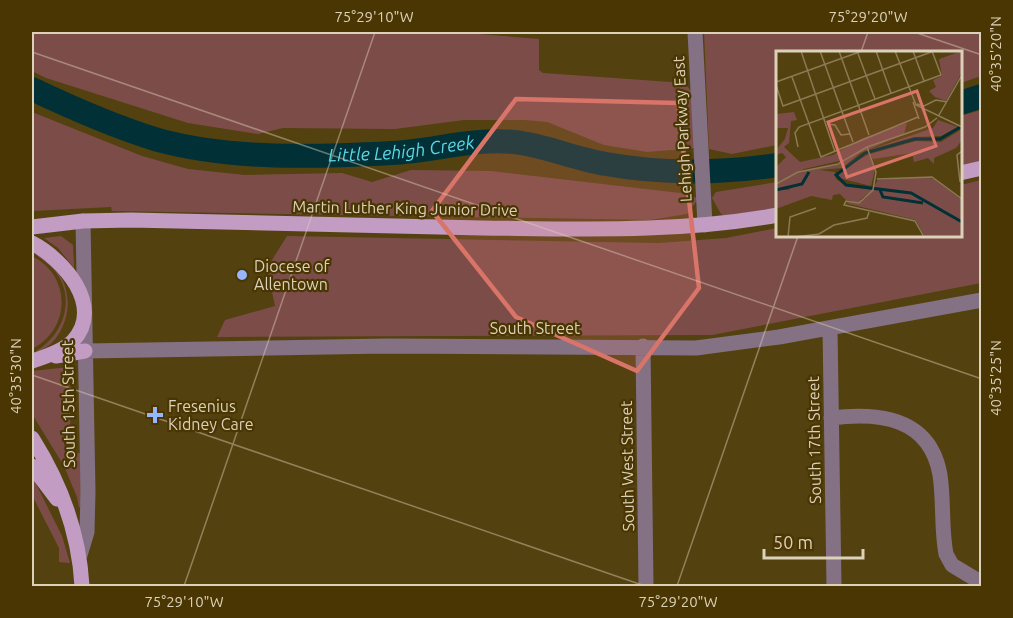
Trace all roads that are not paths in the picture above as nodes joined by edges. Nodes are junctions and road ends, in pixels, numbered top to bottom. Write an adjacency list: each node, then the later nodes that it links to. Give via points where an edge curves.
1 (694, 32): 6 (street, Lehigh Parkway East)
2 (981, 168): 3 (main road)
3 (962, 173)
4 (776, 215): 6 (main road, Martin Luther King Junior Drive)
5 (83, 221): 6 (main road, Martin Luther King Junior Drive, via 553,229); 7 (main road, Martin Luther King Junior Drive); 10 (street, South 15th Street)
6 (705, 225)
7 (32, 227)
8 (32, 243): 10 (main road, via 65,268)
9 (981, 300): 11 (street, South Street)
10 (84, 308): 13 (street, South 15th Street); 14 (main road, via 82,323 72,342)
11 (830, 328): 12 (street, South Street, via 696,348); 15 (street, South 17th Street)
12 (643, 346): 13 (street, South Street); 22 (street, South West Street)
13 (85, 351): 14 (main road); 19 (street, South 15th Street, via 87,532)
14 (37, 360)
15 (831, 418): 20 (street, via 881,417 898,421 922,436 940,474 946,554 952,565); 23 (street, South 17th Street)
16 (32, 438): 18 (main road)
17 (32, 466): 18 (main road)
18 (70, 515): 19 (main road)
19 (80, 555): 21 (main road, South 15th Street)
20 (981, 583)
21 (82, 586)
22 (646, 586)
23 (834, 586)

